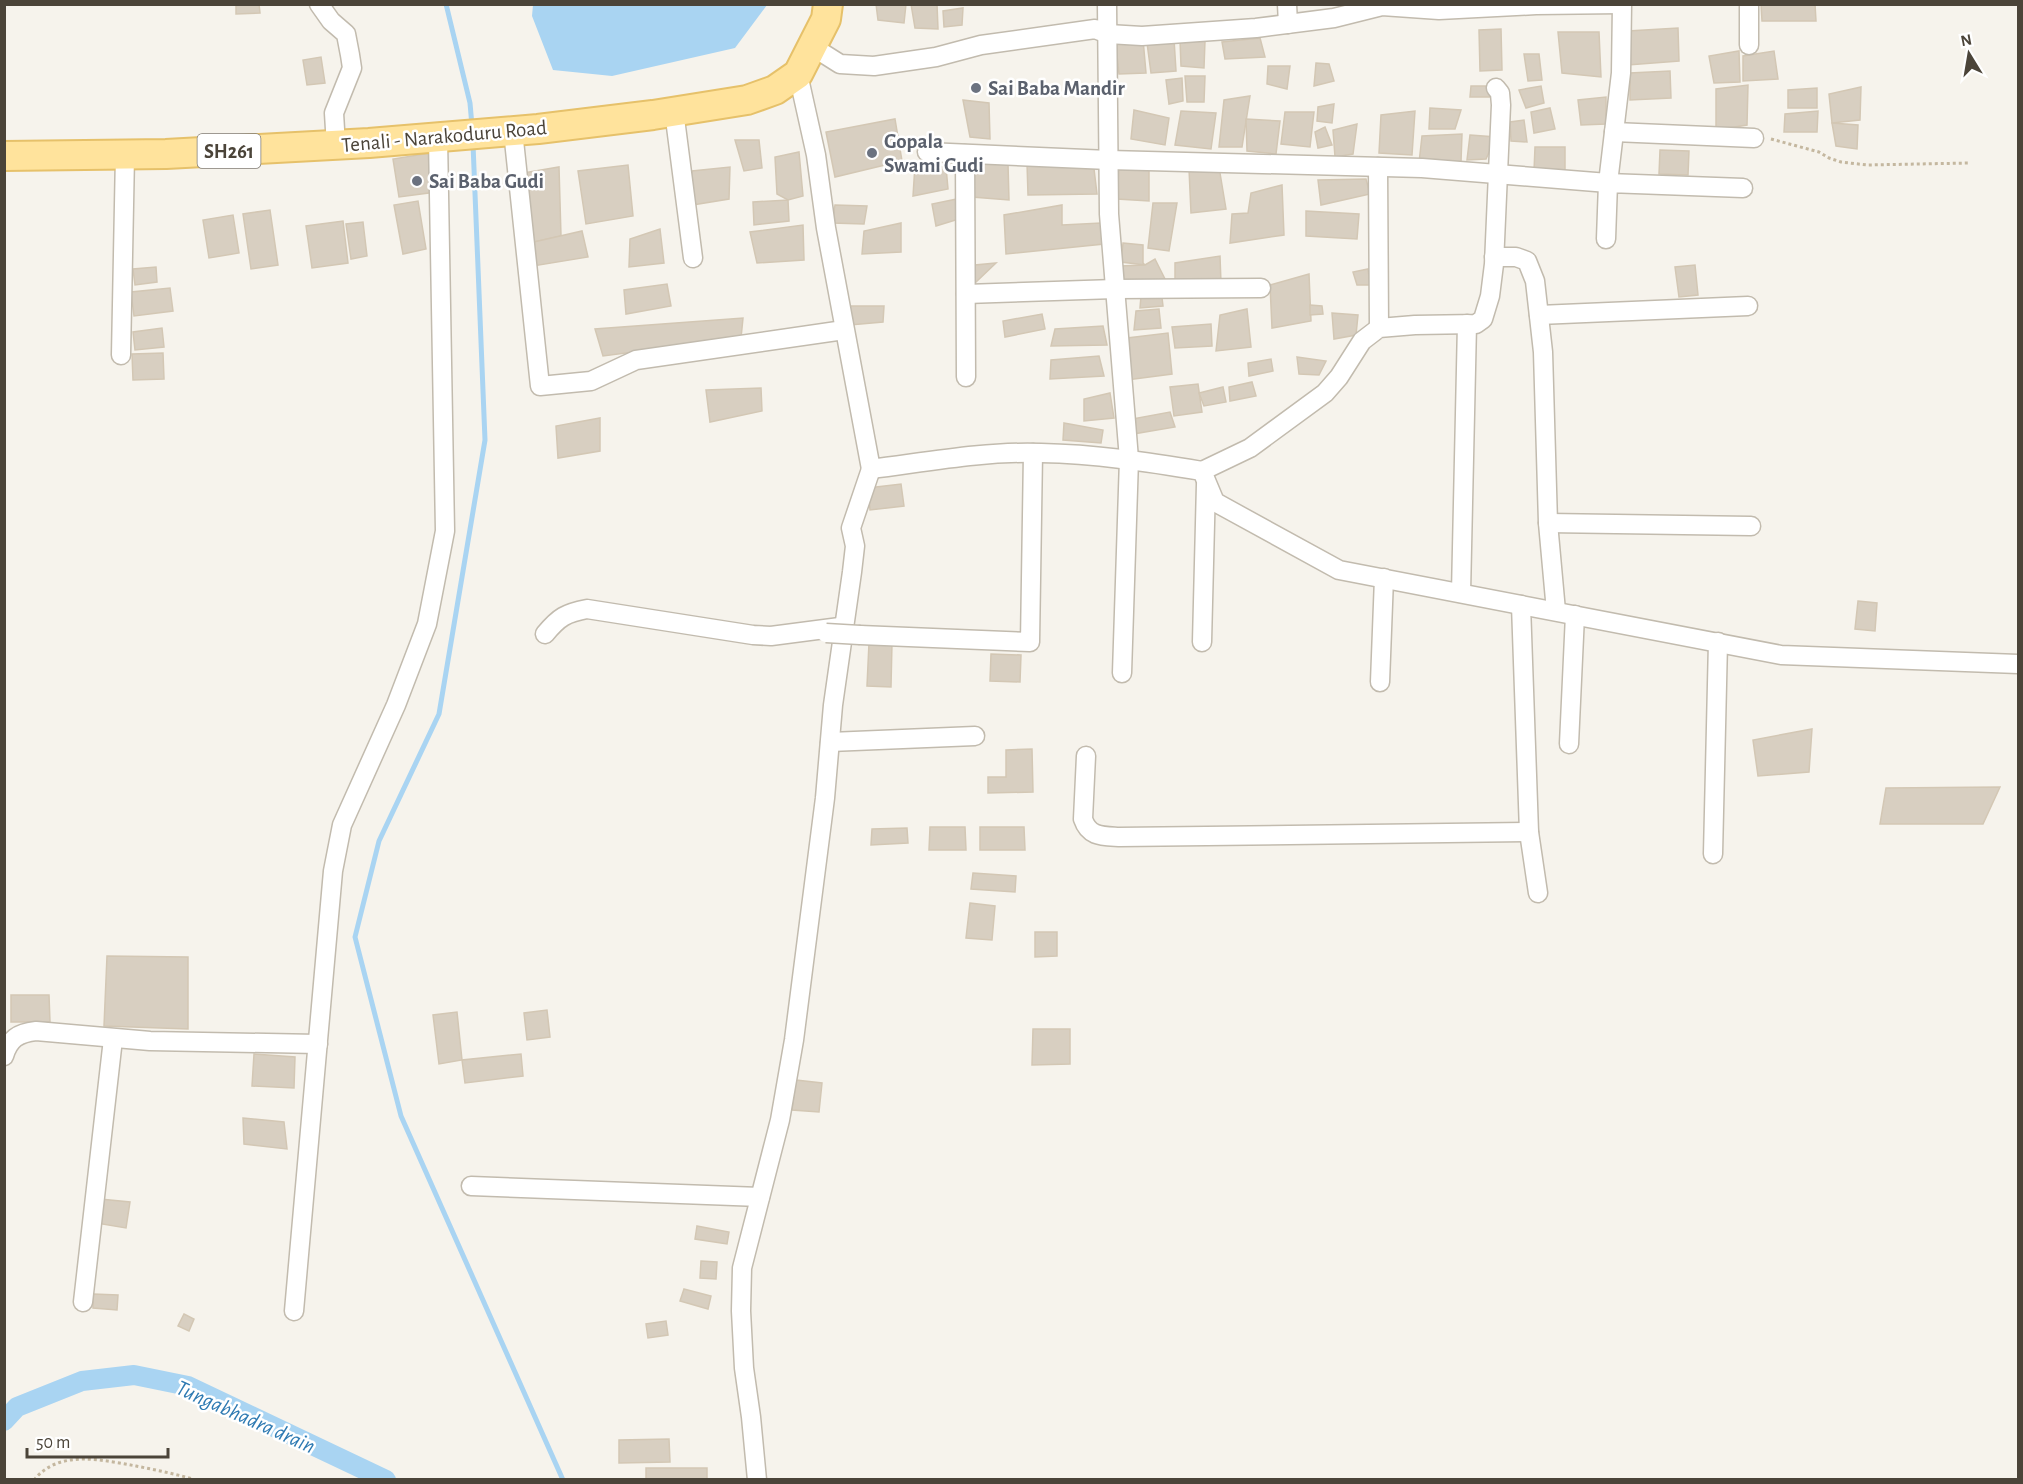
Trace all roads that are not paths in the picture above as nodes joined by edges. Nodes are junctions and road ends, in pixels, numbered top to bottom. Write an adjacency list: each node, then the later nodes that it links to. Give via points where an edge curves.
1 (319, 4): 18 (street, via 346,34 352,68 334,113)
2 (828, 4): 10 (main road, Tenali - Narakoduru Road / SH261, via 826,19)
3 (1107, 4): 8 (street)
4 (1287, 4): 7 (street)
5 (1749, 4): 9 (street)
6 (1622, 5): 7 (street, via 1439,10 1382,6); 15 (street, via 1621,73)
7 (1288, 24): 8 (street, via 1142,36)
8 (1108, 34): 10 (street, via 1095,29 981,45 936,57 874,66 840,64); 23 (street)
9 (1749, 45)
10 (813, 47): 11 (main road, Tenali - Narakoduru Road / SH261)
11 (798, 74): 13 (main road, Tenali - Narakoduru Road / SH261, via 775,90 747,100); 38 (street, via 816,155)
12 (1496, 88): 25 (street, via 1501,105)
13 (674, 111): 14 (main road, Tenali - Narakoduru Road / SH261); 30 (street)
14 (502, 132): 16 (main road, Tenali - Narakoduru Road / SH261); 38 (street, via 540,386 591,381 636,360)
15 (1614, 132): 17 (street); 26 (street)
16 (446, 137): 18 (main road, Tenali - Narakoduru Road / SH261); 68 (street, via 445,531 427,624 342,825 333,871)
17 (1754, 138)
18 (336, 146): 21 (main road, Tenali - Narakoduru Road / SH261)
19 (927, 152): 20 (street)
20 (965, 154): 23 (street); 33 (street)
21 (125, 155): 22 (main road, Tenali - Narakoduru Road / SH261); 39 (street)
22 (4, 156)
23 (1109, 160): 24 (street); 32 (street)
24 (1378, 167): 25 (street); 37 (street)
25 (1498, 174): 26 (street); 29 (street)
26 (1608, 183): 27 (street); 28 (street)
27 (1743, 188)
28 (1606, 239)
29 (1494, 257): 35 (street, via 1516,256 1527,261 1535,281); 36 (street, via 1484,319)
30 (693, 258)
31 (1261, 288): 32 (street)
32 (1114, 290): 33 (street); 42 (street)
33 (966, 294): 40 (street)
34 (1748, 306): 35 (street)
35 (1539, 315): 45 (street)
36 (1467, 324): 37 (street); 48 (street)
37 (1379, 328): 44 (street, via 1362,341 1324,393 1250,448)
38 (844, 330): 43 (street)
39 (121, 356)
40 (966, 377)
41 (1033, 453): 42 (street); 43 (street); 52 (street, via 1030,642)
42 (1129, 459): 44 (street); 58 (street)
43 (871, 469): 52 (street, via 851,528 855,546)
44 (1204, 476): 47 (street, via 1215,502 1339,570); 55 (street)
45 (1548, 522): 46 (street); 50 (street)
46 (1751, 526)
47 (1384, 578): 48 (street); 59 (street)
48 (1461, 593): 49 (street)
49 (1521, 605): 50 (street); 64 (street)
50 (1556, 611): 51 (street)
51 (1575, 615): 56 (street); 62 (street)
52 (852, 631): 53 (street); 53 (street, bridge); 61 (street)
53 (804, 633): 54 (street, via 753,635 587,609 569,612)
54 (545, 634)
55 (1202, 642)
56 (1718, 642): 57 (street, via 1781,655); 65 (street)
57 (2019, 664)
58 (1122, 673)
59 (1380, 682)
60 (975, 736): 61 (street)
61 (830, 742): 71 (street, via 794,1041 780,1120)
62 (1569, 744)
63 (1086, 756): 64 (street, via 1083,819 1092,833 1102,836)
64 (1529, 832): 66 (street)
65 (1713, 854)
66 (1538, 893)
67 (113, 1039): 68 (street); 69 (street, via 36,1031 14,1038); 72 (street)
68 (318, 1044): 73 (street)
69 (4, 1056)
70 (471, 1186): 71 (street)
71 (760, 1197): 74 (street, via 742,1268 741,1311)
72 (83, 1302)
73 (294, 1311)
74 (757, 1479)

